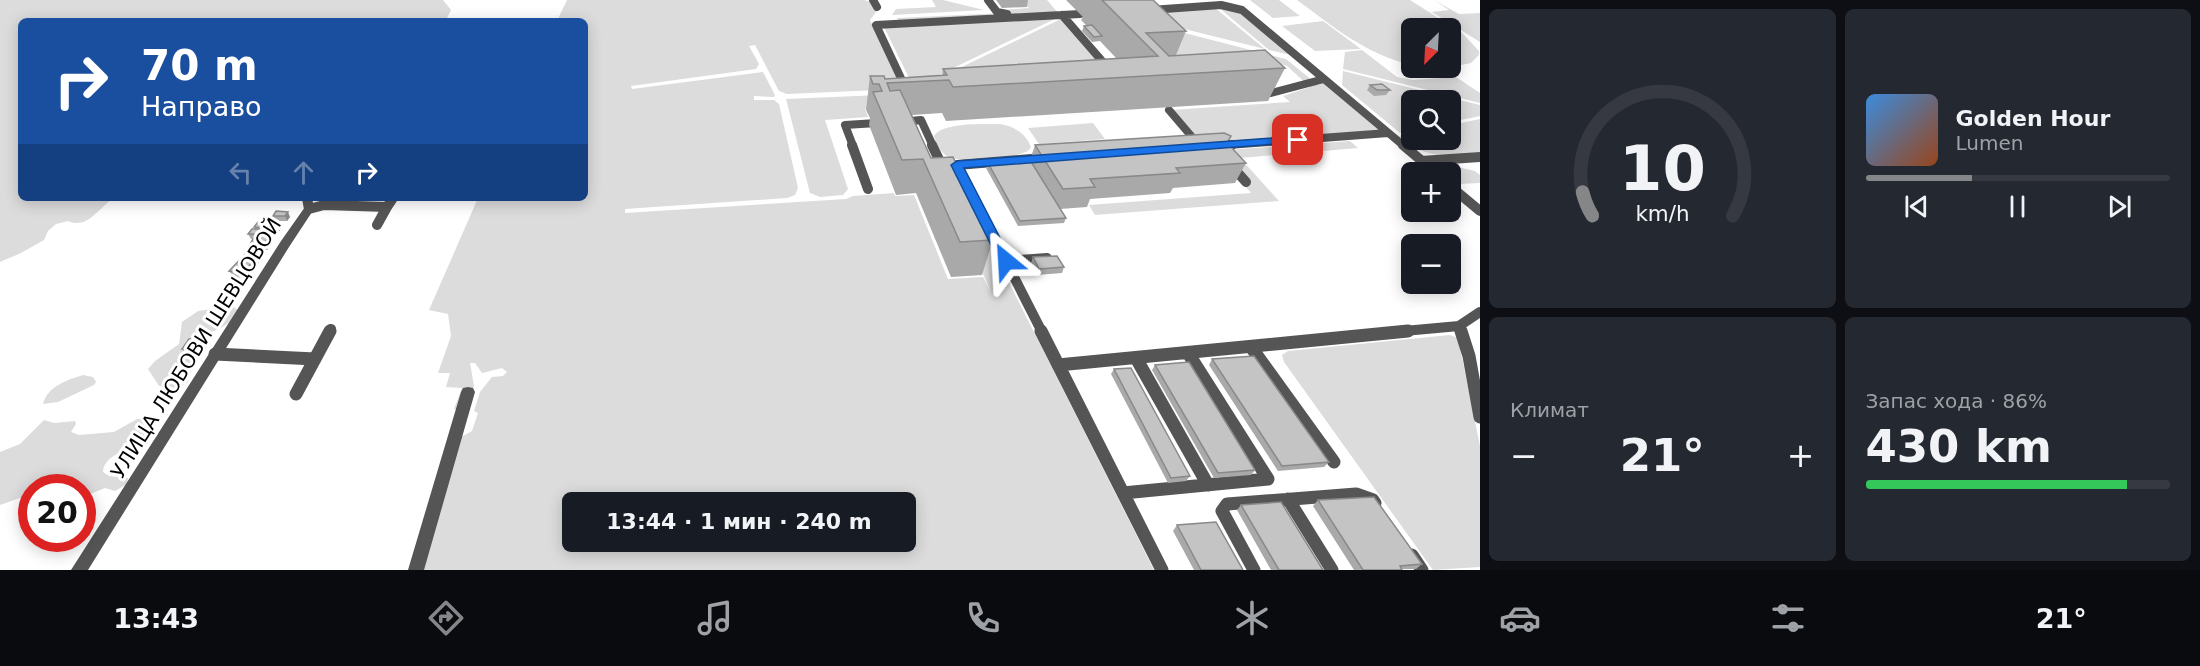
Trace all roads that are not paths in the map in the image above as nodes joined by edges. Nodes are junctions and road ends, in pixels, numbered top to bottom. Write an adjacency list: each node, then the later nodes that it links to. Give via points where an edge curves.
1 (988, 0): 6 (lane, via 997,12)
2 (1192, 3): 3 (lane); 7 (lane, via 1242,10)
3 (1143, 7)
4 (1090, 8): 5 (lane)
5 (1059, 12): 6 (lane); 8 (lane)
6 (1019, 17): 10 (lane, via 876,25 911,99)
7 (1324, 79): 9 (lane); 12 (lane)
8 (1118, 80)
9 (1271, 93)
10 (921, 94)
11 (1169, 110): 14 (lane)
12 (1388, 133): 13 (lane); 18 (lane)
13 (1214, 146): 14 (lane); 20 (lane)
14 (1200, 147): 15 (lane)
15 (1188, 148)
16 (1480, 157): 18 (lane)
17 (1053, 158): 19 (lane)
18 (1421, 161)
19 (957, 165): 21 (lane, via 942,166 921,120 845,125); 28 (lane)
20 (1246, 182)
21 (868, 189)
22 (1461, 195): 25 (lane)
23 (390, 202): 24 (lane); 26 (lane)
24 (308, 204): 34 (street, УЛИЦА ЛЮБОВИ ШЕВЦОВОЙ)
25 (1480, 211)
26 (376, 225)
27 (1052, 257): 28 (lane)
28 (1006, 261): 37 (lane)
29 (1480, 312): 30 (lane)
30 (1459, 326): 32 (lane); 40 (lane)
31 (331, 329): 36 (lane)
32 (1251, 347): 33 (lane); 41 (lane)
33 (1188, 353): 35 (lane); 42 (lane, via 1268,479)
34 (215, 354): 36 (lane); 47 (street, УЛИЦА ЛЮБОВИ ШЕВЦОВОЙ)
35 (1136, 358): 37 (lane); 42 (lane)
36 (315, 359): 39 (lane)
37 (1058, 365): 43 (lane)
38 (468, 392): 48 (street)
39 (296, 394)
40 (1480, 417)
41 (1334, 462)
42 (1208, 485): 43 (lane)
43 (1123, 493): 49 (lane)
44 (1288, 499): 45 (lane, via 1356,494 1373,500); 50 (lane, via 1227,504 1222,511); 51 (lane)
45 (1385, 517)
46 (1404, 544): 52 (lane)
47 (79, 570)
48 (416, 570)
49 (1162, 570)
50 (1254, 570)
51 (1332, 570)
52 (1422, 570)

